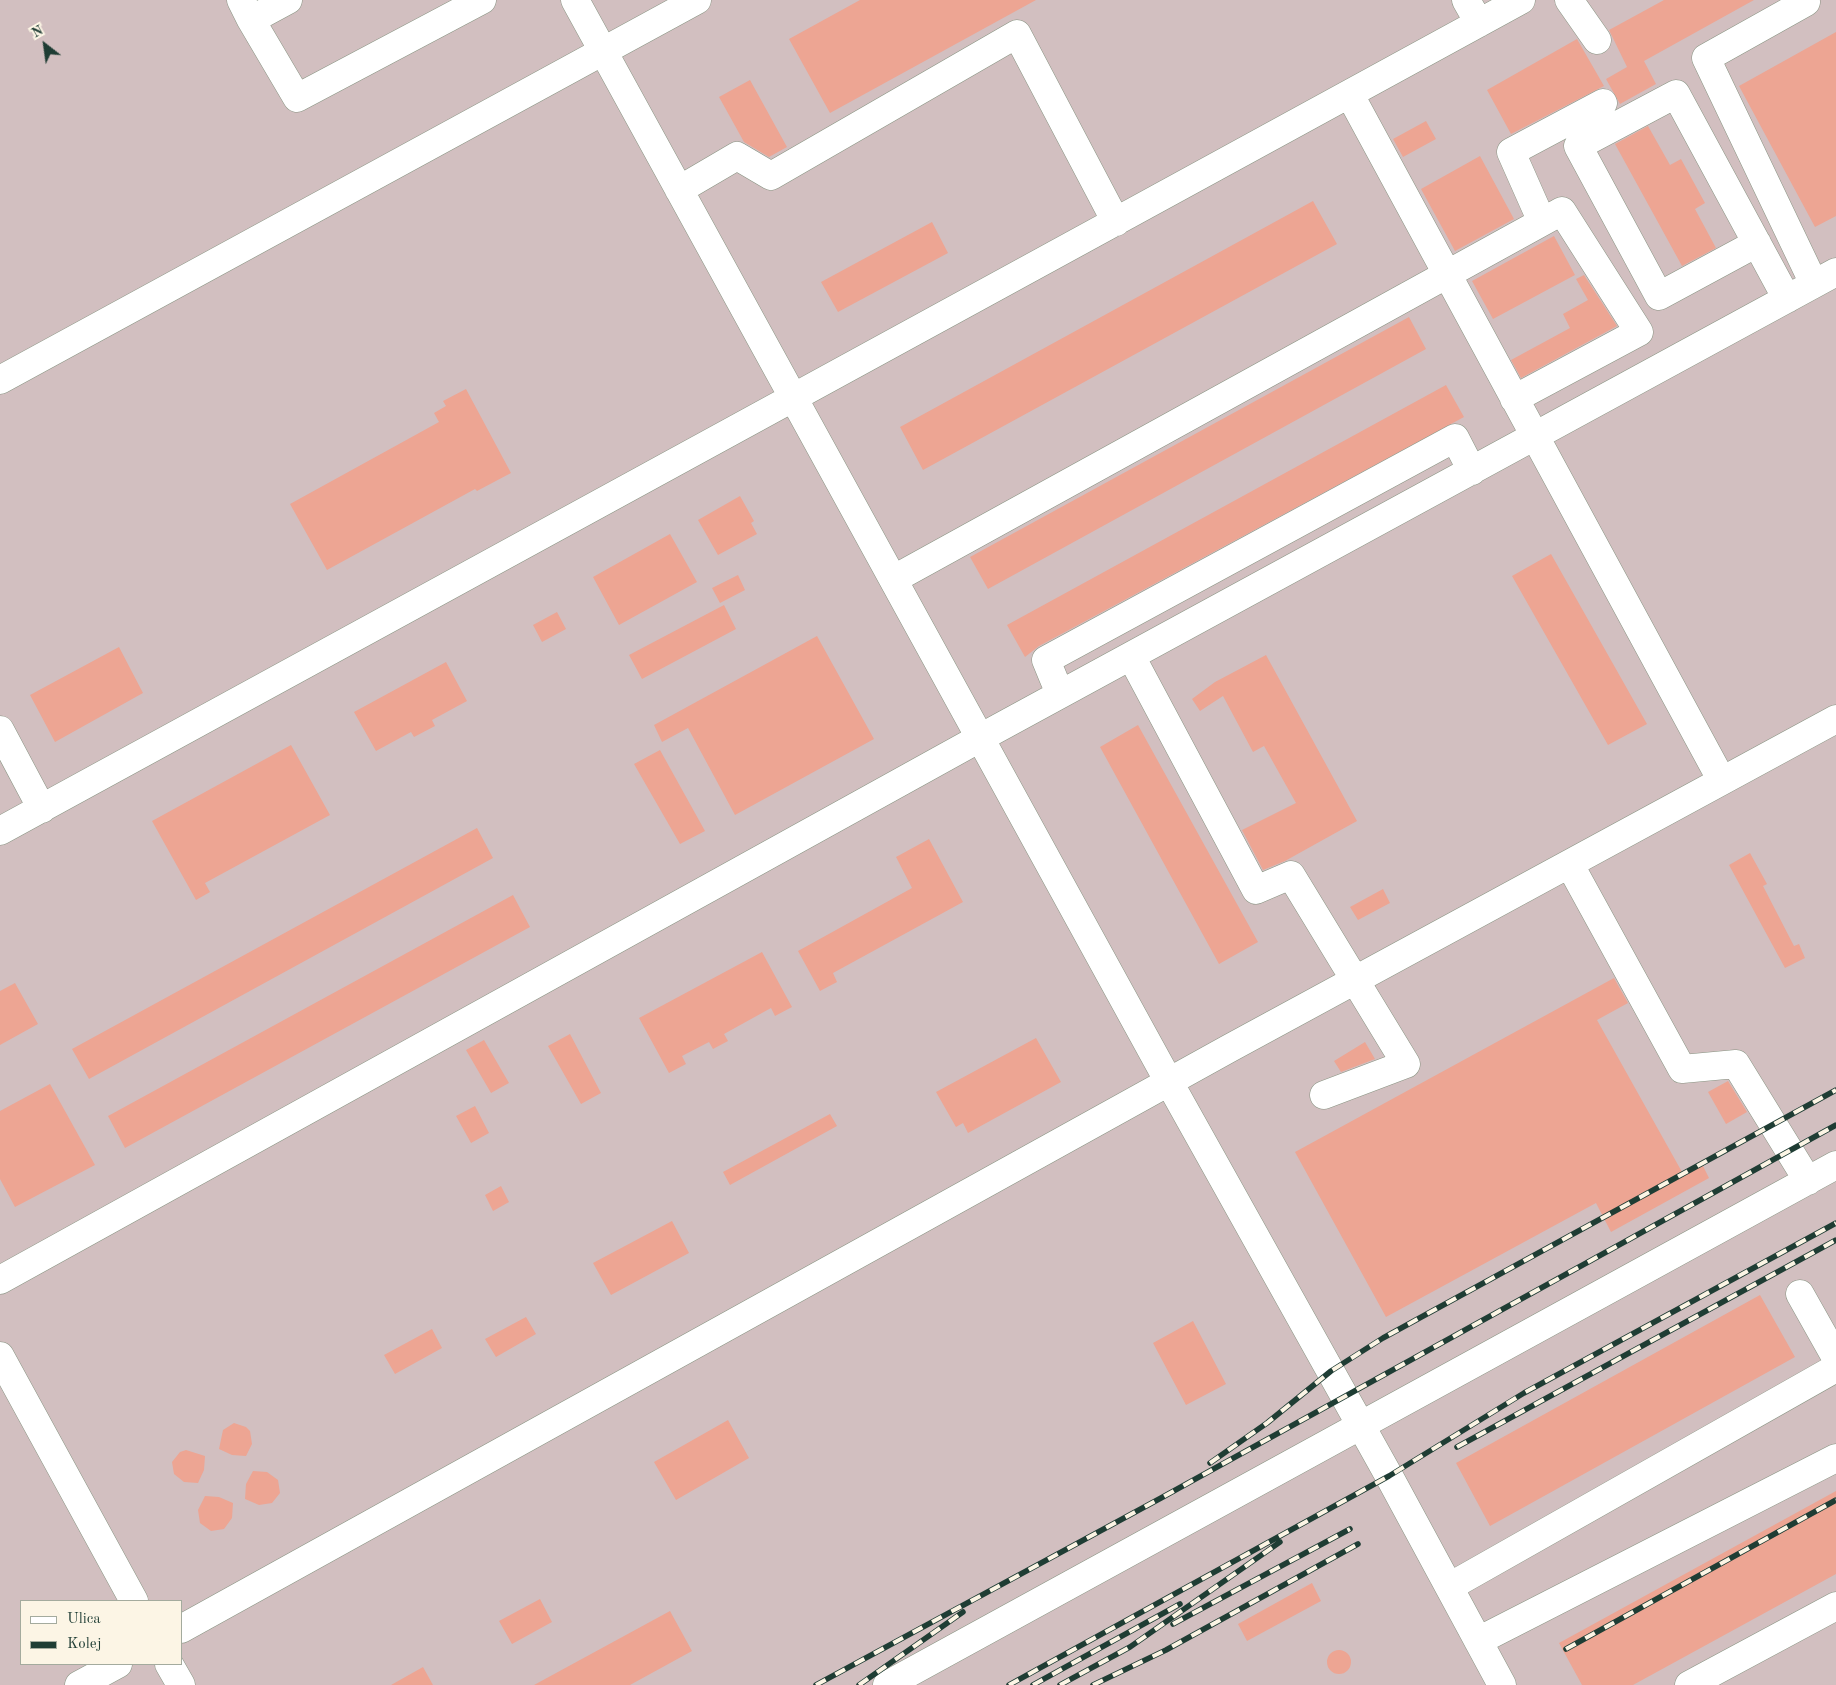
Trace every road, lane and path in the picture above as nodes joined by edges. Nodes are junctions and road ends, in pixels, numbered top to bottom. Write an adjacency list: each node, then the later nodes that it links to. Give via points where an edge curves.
1 (288, 0): 9 (lane)
2 (482, 0): 9 (lane, via 297,98)
3 (574, 0): 12 (lane)
4 (697, 0): 12 (lane)
5 (1466, 0): 10 (lane)
6 (1521, 0): 10 (lane)
7 (1569, 0): 11 (lane)
8 (1805, 0): 20 (lane, via 1706,58)
9 (246, 10)
10 (1479, 24): 13 (lane)
11 (1598, 40)
12 (603, 52): 15 (lane); 22 (lane)
13 (1350, 95): 16 (lane); 19 (lane)
14 (1603, 103): 17 (lane, via 1511,152)
15 (679, 190): 16 (lane, via 737,156 770,176 1017,34); 23 (lane)
16 (1116, 222): 23 (lane)
17 (1542, 222): 19 (lane); 24 (lane, via 1562,211 1639,332)
18 (1756, 243): 18 (lane, via 1676,94 1578,146 1659,296); 21 (lane)
19 (1447, 275): 24 (lane); 27 (lane)
20 (1825, 278): 21 (lane)
21 (1787, 299): 25 (lane)
22 (0, 380)
23 (794, 397): 27 (lane); 34 (lane)
24 (1514, 399): 25 (lane)
25 (1535, 437): 26 (lane); 33 (lane)
26 (1472, 470): 28 (lane); 29 (lane, via 1456,438 1046,660)
27 (894, 579): 32 (lane)
28 (1131, 656): 29 (lane); 37 (lane, via 1256,890 1290,875)
29 (1060, 694): 32 (lane)
30 (1836, 719): 33 (lane)
31 (0, 730): 34 (lane)
32 (980, 738): 38 (lane); 42 (lane)
33 (1722, 781): 36 (lane)
34 (42, 809): 35 (lane)
35 (0, 832)
36 (1570, 865): 37 (lane); 41 (lane, via 1682,1069 1736,1064)
37 (1354, 981): 38 (lane); 39 (lane, via 1406,1064)
38 (1169, 1082): 47 (lane); 52 (lane)
39 (1324, 1095)
40 (1836, 1165): 41 (lane)
41 (1808, 1181): 47 (lane)
42 (0, 1280)
43 (1800, 1294): 45 (lane)
44 (0, 1356): 50 (lane)
45 (1836, 1358)
46 (1836, 1368): 49 (lane)
47 (1361, 1425): 49 (lane); 58 (lane)
48 (1836, 1458): 53 (lane)
49 (1449, 1587): 53 (lane)
50 (133, 1600)
51 (1836, 1606): 60 (lane)
52 (182, 1628)
53 (1478, 1641): 59 (lane)
54 (116, 1665): 56 (lane)
55 (169, 1665): 57 (lane)
56 (79, 1685)
57 (181, 1685)
58 (887, 1685)
59 (1502, 1685)
60 (1689, 1685)

